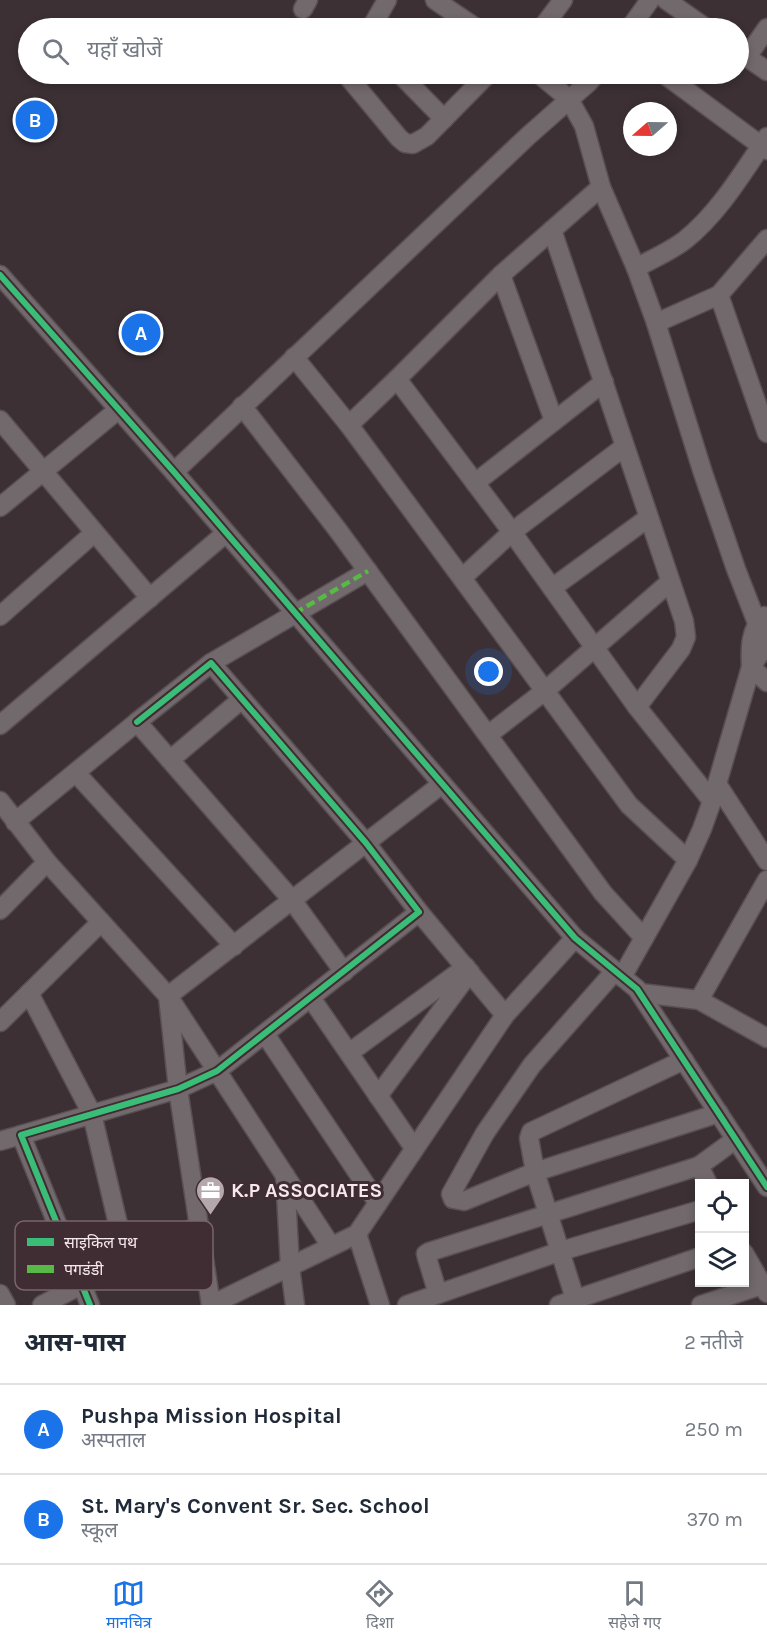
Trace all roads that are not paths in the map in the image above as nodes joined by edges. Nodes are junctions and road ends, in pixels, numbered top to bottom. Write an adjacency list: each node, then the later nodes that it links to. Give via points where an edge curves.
1 (387, 0): 6 (street)
2 (435, 0): 7 (street)
3 (650, 0): 9 (street)
4 (666, 0): 10 (street)
5 (560, 1): 8 (street)
6 (377, 18)
7 (461, 18)
8 (549, 18)
9 (637, 18)
10 (692, 18)
11 (767, 28): 12 (street)
12 (749, 48)
13 (749, 58): 14 (street)
14 (767, 72)
15 (353, 84): 22 (street, via 405,143 419,142)
16 (410, 84): 22 (street)
17 (478, 84): 22 (street)
18 (551, 84): 21 (street)
19 (587, 84): 21 (street)
20 (678, 84): 23 (street)
21 (569, 99): 24 (street, via 584,126); 32 (street)
22 (444, 119)
23 (765, 144): 27 (street, via 702,225 684,241)
24 (601, 187): 25 (street); 27 (street)
25 (552, 230): 29 (street); 34 (street)
26 (767, 239): 30 (street)
27 (636, 268): 31 (street)
28 (0, 275): 36 (street)
29 (501, 275): 33 (street); 38 (street)
30 (719, 295): 31 (street); 40 (street)
31 (656, 323): 57 (street, via 735,569)
32 (294, 357): 35 (street); 39 (street)
33 (398, 380): 39 (street); 44 (street)
34 (604, 382): 38 (street); 41 (street)
35 (242, 406): 43 (street); 50 (street)
36 (118, 409): 42 (street); 43 (street)
37 (0, 420): 42 (street)
38 (554, 421): 44 (street)
39 (349, 425): 51 (street)
40 (767, 433)
41 (624, 447): 46 (street); 47 (street)
42 (44, 471): 45 (street); 48 (street)
43 (174, 472): 49 (street)
44 (476, 483): 47 (street)
45 (0, 507)
46 (648, 518): 52 (street); 53 (street)
47 (512, 532): 51 (street); 53 (street)
48 (94, 533): 54 (street); 56 (street)
49 (226, 533): 54 (street); 55 (street)
50 (368, 571): 55 (street); 68 (street)
51 (462, 578): 63 (street)
52 (670, 582): 59 (street); 65 (street, via 686,637)
53 (552, 588): 59 (street)
54 (150, 598): 67 (street)
55 (295, 613): 60 (street); 71 (street)
56 (0, 616)
57 (764, 623): 61 (street, via 752,636)
58 (767, 644): 61 (street)
59 (594, 648): 63 (street); 65 (street)
60 (211, 663): 64 (street); 66 (street)
61 (752, 667): 62 (street); 72 (street)
62 (767, 682)
63 (546, 690): 68 (street); 76 (street, via 628,805)
64 (242, 699): 69 (street); 75 (street)
65 (637, 707): 72 (street)
66 (136, 722): 69 (street); 70 (street)
67 (0, 725)
68 (488, 735): 85 (street, via 603,894)
69 (170, 760): 80 (street)
70 (76, 773): 74 (street); 86 (street)
71 (442, 784): 75 (street); 84 (street)
72 (714, 792): 76 (street); 77 (street)
73 (0, 802): 74 (street)
74 (15, 822): 78 (street)
75 (366, 843): 80 (street); 82 (street)
76 (688, 860): 85 (street)
77 (767, 861)
78 (47, 862): 81 (street); 83 (street)
79 (767, 880): 94 (street)
80 (292, 900): 86 (street); 88 (street)
81 (0, 910)
82 (420, 912): 87 (street); 88 (street)
83 (101, 922): 90 (street); 92 (street)
84 (574, 938): 89 (street); 95 (street)
85 (644, 938): 89 (street)
86 (234, 946): 92 (street)
87 (468, 969): 95 (street); 99 (street); 103 (street)
88 (344, 972): 93 (street)
89 (619, 974): 91 (street); 111 (street, via 532,1065 485,1133 451,1194 453,1199 464,1201)
90 (29, 993): 96 (street); 105 (street)
91 (640, 993): 94 (street); 100 (street)
92 (168, 996): 101 (street); 102 (street)
93 (311, 998): 97 (street); 99 (street)
94 (699, 1000): 98 (street)
95 (505, 1015): 109 (street)
96 (0, 1022)
97 (265, 1034): 101 (street); 115 (street)
98 (767, 1038)
99 (349, 1053): 103 (street)
100 (684, 1060): 104 (street); 111 (street, via 534,1130 528,1138)
101 (217, 1071): 102 (street); 112 (street)
102 (178, 1089): 105 (street); 120 (street)
103 (378, 1096): 109 (street)
104 (719, 1113): 107 (street); 111 (street)
105 (92, 1114): 106 (street); 119 (street)
106 (21, 1134): 108 (street); 118 (street)
107 (736, 1139): 110 (street); 114 (street)
108 (0, 1142)
109 (414, 1148): 115 (street)
110 (699, 1166): 113 (street); 117 (street)
111 (535, 1172): 117 (street)
112 (285, 1175): 122 (street); 126 (street)
113 (706, 1179)
114 (767, 1187)
115 (378, 1203): 121 (street)
116 (695, 1211): 123 (street)
117 (549, 1214): 123 (street); 132 (street, via 426,1254)
118 (55, 1221)
119 (117, 1221)
120 (198, 1221)
121 (357, 1234): 122 (street); 139 (street)
122 (331, 1246): 126 (street)
123 (561, 1251): 132 (street); 133 (street)
124 (695, 1258): 133 (street)
125 (749, 1262): 127 (street)
126 (290, 1267): 137 (street); 138 (street)
127 (765, 1289): 141 (street)
128 (72, 1290): 135 (street)
129 (82, 1290): 136 (street)
130 (209, 1290): 137 (street)
131 (0, 1294): 134 (street)
132 (438, 1294): 140 (street)
133 (570, 1303)
134 (6, 1305)
135 (42, 1305)
136 (90, 1305)
137 (211, 1305)
138 (295, 1305)
139 (380, 1305)
140 (407, 1305)
141 (701, 1305)

